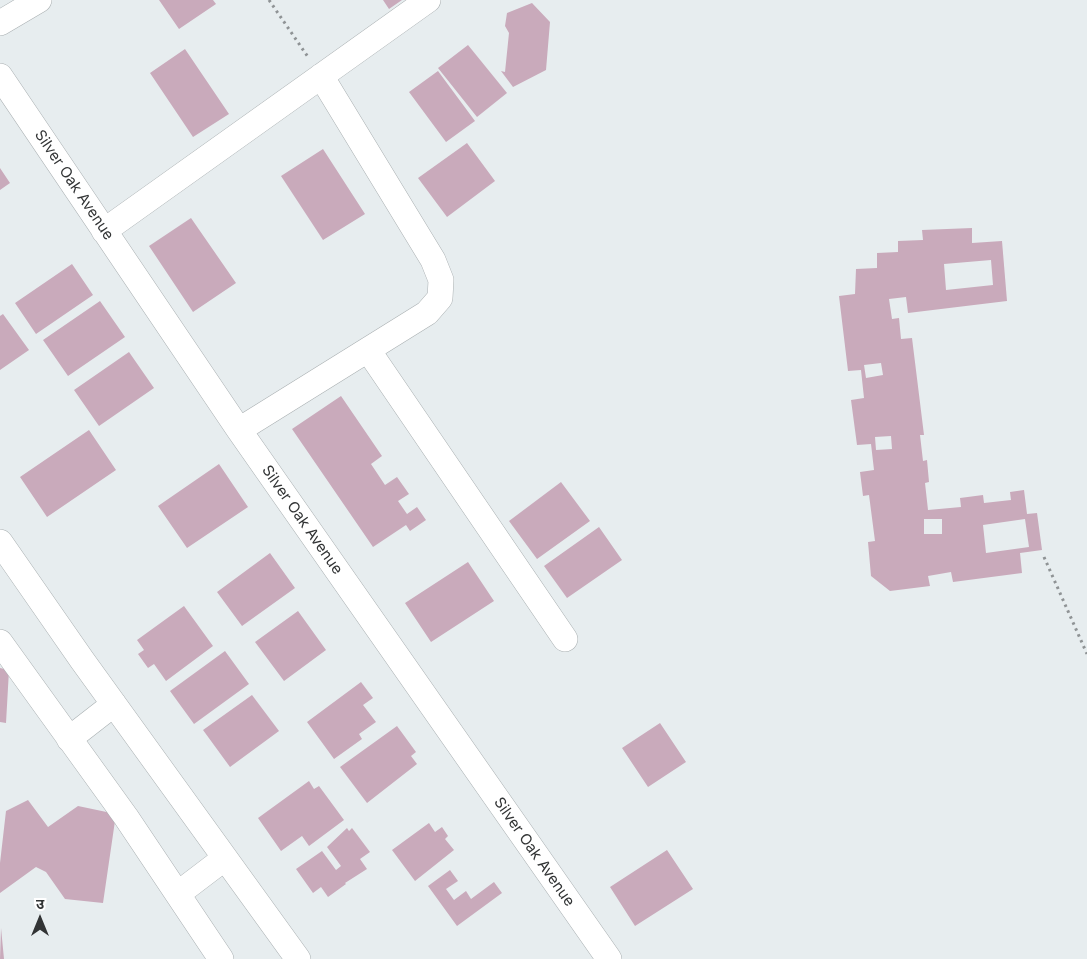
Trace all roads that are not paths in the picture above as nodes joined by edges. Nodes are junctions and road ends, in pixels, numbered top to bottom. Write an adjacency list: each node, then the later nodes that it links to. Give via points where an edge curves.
1 (38, 0): 3 (street)
2 (428, 0): 5 (street)
3 (0, 23)
4 (0, 76): 6 (street, Silver Oak Avenue)
5 (321, 76): 6 (street); 7 (street, via 442,280 440,298 427,314)
6 (104, 231): 8 (street, Silver Oak Avenue)
7 (368, 350): 8 (street); 10 (street)
8 (239, 430): 18 (street, Silver Oak Avenue)
9 (0, 542): 12 (street)
10 (565, 639)
11 (0, 642): 13 (street)
12 (114, 704): 13 (street); 14 (street)
13 (70, 739): 15 (street)
14 (225, 858): 15 (street); 17 (street)
15 (178, 893): 16 (street)
16 (221, 959)
17 (298, 959)
18 (609, 959)

